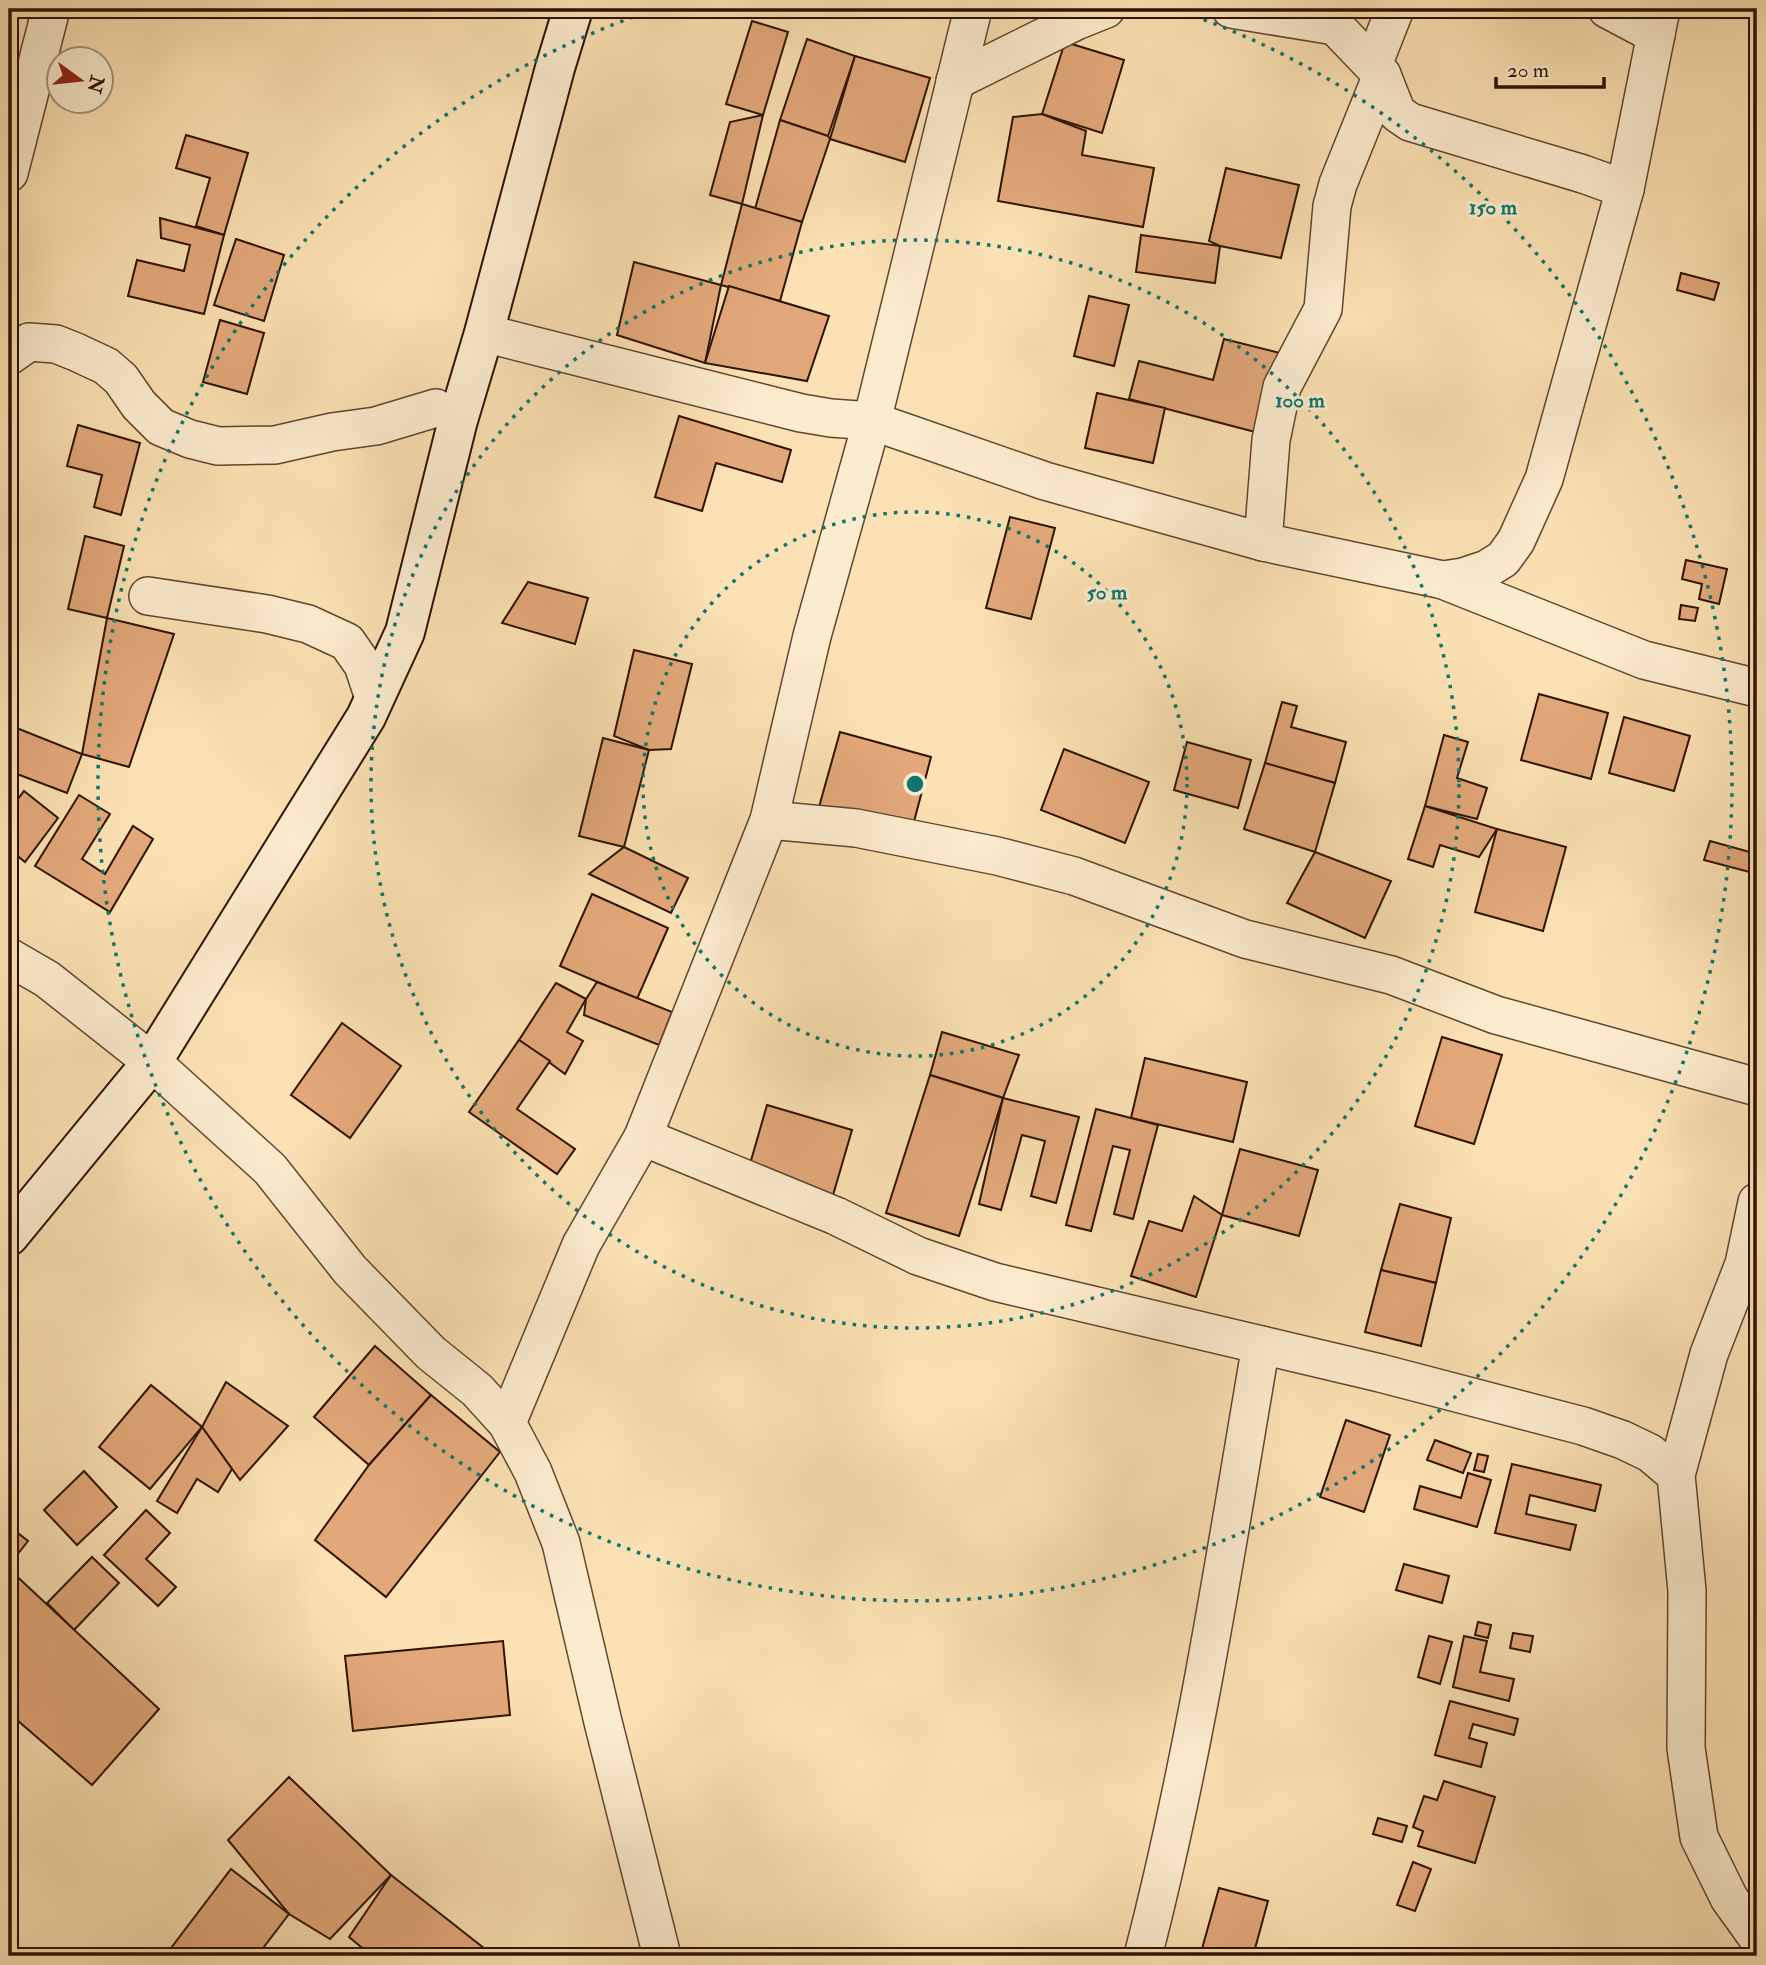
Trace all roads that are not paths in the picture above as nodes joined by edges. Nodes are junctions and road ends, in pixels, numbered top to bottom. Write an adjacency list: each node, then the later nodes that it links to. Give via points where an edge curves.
1 (51, 9): 11 (street)
2 (573, 9): 13 (street)
3 (973, 9): 10 (street)
4 (1106, 9): 10 (street)
5 (1231, 9): 9 (street, via 1335,26)
6 (1395, 9): 9 (street)
7 (1608, 9): 8 (street)
8 (1659, 22): 12 (street)
9 (1377, 70): 12 (street, via 1397,113 1410,122); 17 (street, via 1332,206 1323,309 1282,387 1271,440)
10 (955, 81): 16 (street)
11 (9, 173)
12 (1625, 189): 18 (street, via 1544,479 1516,541 1503,559 1488,569)
13 (484, 333): 16 (street, via 801,413); 21 (street, via 405,632)
14 (9, 356): 15 (street, via 29,342 76,352 121,379 161,428 218,446 275,445 376,426)
15 (436, 408)
16 (872, 421): 17 (street, via 1045,481); 22 (street)
17 (1263, 542): 18 (street)
18 (1443, 580): 20 (street, via 1644,660)
19 (148, 596): 21 (street, via 308,624 347,642 363,665)
20 (1757, 688)
21 (374, 698): 24 (street)
22 (769, 820): 25 (street, via 856,828 1074,876 1245,939 1391,975 1496,1014); 26 (street)
23 (9, 957): 24 (street, via 47,979)
24 (152, 1062): 28 (street); 30 (street, via 270,1169 350,1270)
25 (1757, 1087)
26 (643, 1137): 29 (street, via 836,1216 918,1256 995,1282); 30 (street, via 581,1245)
27 (1757, 1202): 31 (street, via 1744,1264 1709,1354)
28 (9, 1236)
29 (1261, 1345): 31 (street, via 1583,1426 1650,1453); 34 (street, via 1196,1724)
30 (507, 1423): 33 (street, via 561,1542)
31 (1676, 1475): 32 (street, via 1687,1591 1686,1748 1699,1837 1729,1898)
32 (1757, 1937)
33 (662, 1956)
34 (1143, 1956)

